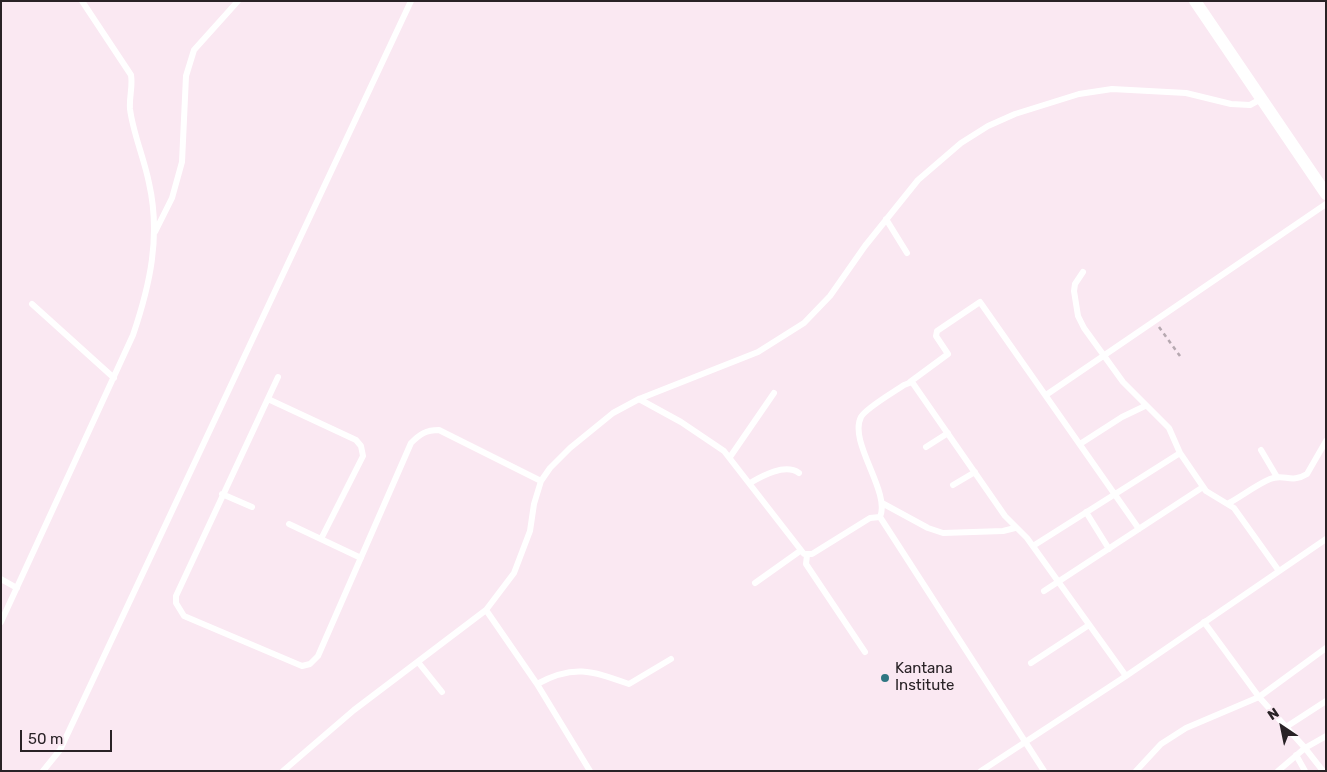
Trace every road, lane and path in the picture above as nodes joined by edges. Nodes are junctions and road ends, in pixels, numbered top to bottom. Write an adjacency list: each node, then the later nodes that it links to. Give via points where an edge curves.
1 (82, 1): 9 (lane, via 131,75 130,109 150,185)
2 (238, 1): 9 (lane, via 194,50 186,76 182,162 172,198)
3 (411, 1): 80 (lane, via 60,750)
4 (1195, 1): 5 (street)
5 (1261, 99): 6 (street); 8 (lane, via 1250,105 1231,104 1186,93 1112,89 1079,94 1015,114 962,143 918,180)
6 (1326, 194)
7 (1326, 204): 13 (lane)
8 (886, 219): 10 (lane); 22 (lane, via 830,296 804,323 758,352)
9 (155, 234): 17 (lane, via 145,298 133,336)
10 (908, 253)
11 (1084, 272): 14 (lane, via 1075,284 1075,305 1084,328)
12 (32, 304): 17 (lane)
13 (1154, 319): 14 (lane); 15 (path)
14 (1103, 355): 20 (lane); 23 (lane)
15 (1180, 356)
16 (278, 377): 21 (lane)
17 (114, 378): 59 (lane)
18 (910, 382): 20 (lane, via 948,354 936,336 937,331 979,302); 24 (lane); 40 (lane, via 864,414 860,422 864,451)
19 (774, 393): 30 (lane)
20 (1046, 395): 26 (lane)
21 (268, 399): 38 (lane); 48 (lane, via 356,440 361,446 363,456)
22 (639, 399): 30 (lane, via 681,422); 34 (lane, via 593,428 550,468)
23 (1146, 406): 26 (lane); 29 (lane, via 1169,428)
24 (948, 433): 27 (lane); 31 (lane)
25 (1326, 441): 33 (lane, via 1307,474 1296,480)
26 (1080, 444): 39 (lane)
27 (926, 447)
28 (1261, 450): 33 (lane)
29 (1180, 453): 37 (lane); 39 (lane)
30 (730, 457): 35 (lane)
31 (975, 472): 36 (lane); 46 (lane)
32 (799, 473): 35 (lane, via 793,470 770,472)
33 (1277, 477): 41 (lane)
34 (542, 481): 54 (lane, via 439,430 429,430 411,443); 61 (lane, via 530,531 514,573)
35 (750, 483): 52 (lane)
36 (952, 485)
37 (1203, 487): 41 (lane, via 1210,495); 47 (lane)
38 (222, 494): 42 (lane); 54 (lane, via 176,596 176,603 184,616 302,666 310,664 318,656)
39 (1115, 494): 43 (lane); 47 (lane)
40 (882, 503): 44 (lane); 46 (lane, via 943,533)
41 (1229, 503): 55 (lane)
42 (252, 507)
43 (1086, 512): 50 (lane); 51 (lane)
44 (880, 517): 53 (lane, via 870,518); 77 (lane)
45 (289, 524): 48 (lane)
46 (1016, 528): 50 (lane)
47 (1139, 529): 51 (lane)
48 (321, 538): 54 (lane)
49 (1326, 539): 55 (lane)
50 (1032, 546): 57 (lane)
51 (1109, 549): 57 (lane)
52 (800, 552): 53 (lane); 58 (lane)
53 (807, 555): 66 (lane, via 806,564)
54 (361, 558)
55 (1280, 571): 63 (lane)
56 (1, 579): 59 (lane)
57 (1058, 582): 60 (lane); 64 (lane)
58 (755, 583)
59 (17, 588): 62 (lane)
60 (1044, 591)
61 (486, 610): 68 (lane); 71 (lane)
62 (1, 622)
63 (1204, 622): 70 (lane); 73 (lane)
64 (1089, 625): 69 (lane); 70 (lane)
65 (1326, 648): 73 (lane)
66 (865, 652)
67 (671, 659): 71 (lane, via 629,684 588,671 551,676)
68 (418, 662): 72 (lane); 81 (lane, via 354,710)
69 (1031, 663)
70 (1126, 676): 77 (lane)
71 (537, 684): 82 (lane)
72 (442, 692)
73 (1259, 697): 75 (lane); 85 (lane, via 1186,728 1161,744)
74 (1326, 701): 75 (lane)
75 (1286, 727): 78 (lane)
76 (1326, 736): 78 (lane)
77 (1026, 741): 83 (lane); 84 (lane)
78 (1305, 748): 79 (lane); 88 (lane)
79 (1296, 755): 86 (lane); 87 (lane)
80 (43, 771)
81 (283, 771)
82 (590, 771)
83 (981, 771)
84 (1044, 771)
85 (1136, 771)
86 (1278, 771)
87 (1305, 771)
88 (1323, 771)

